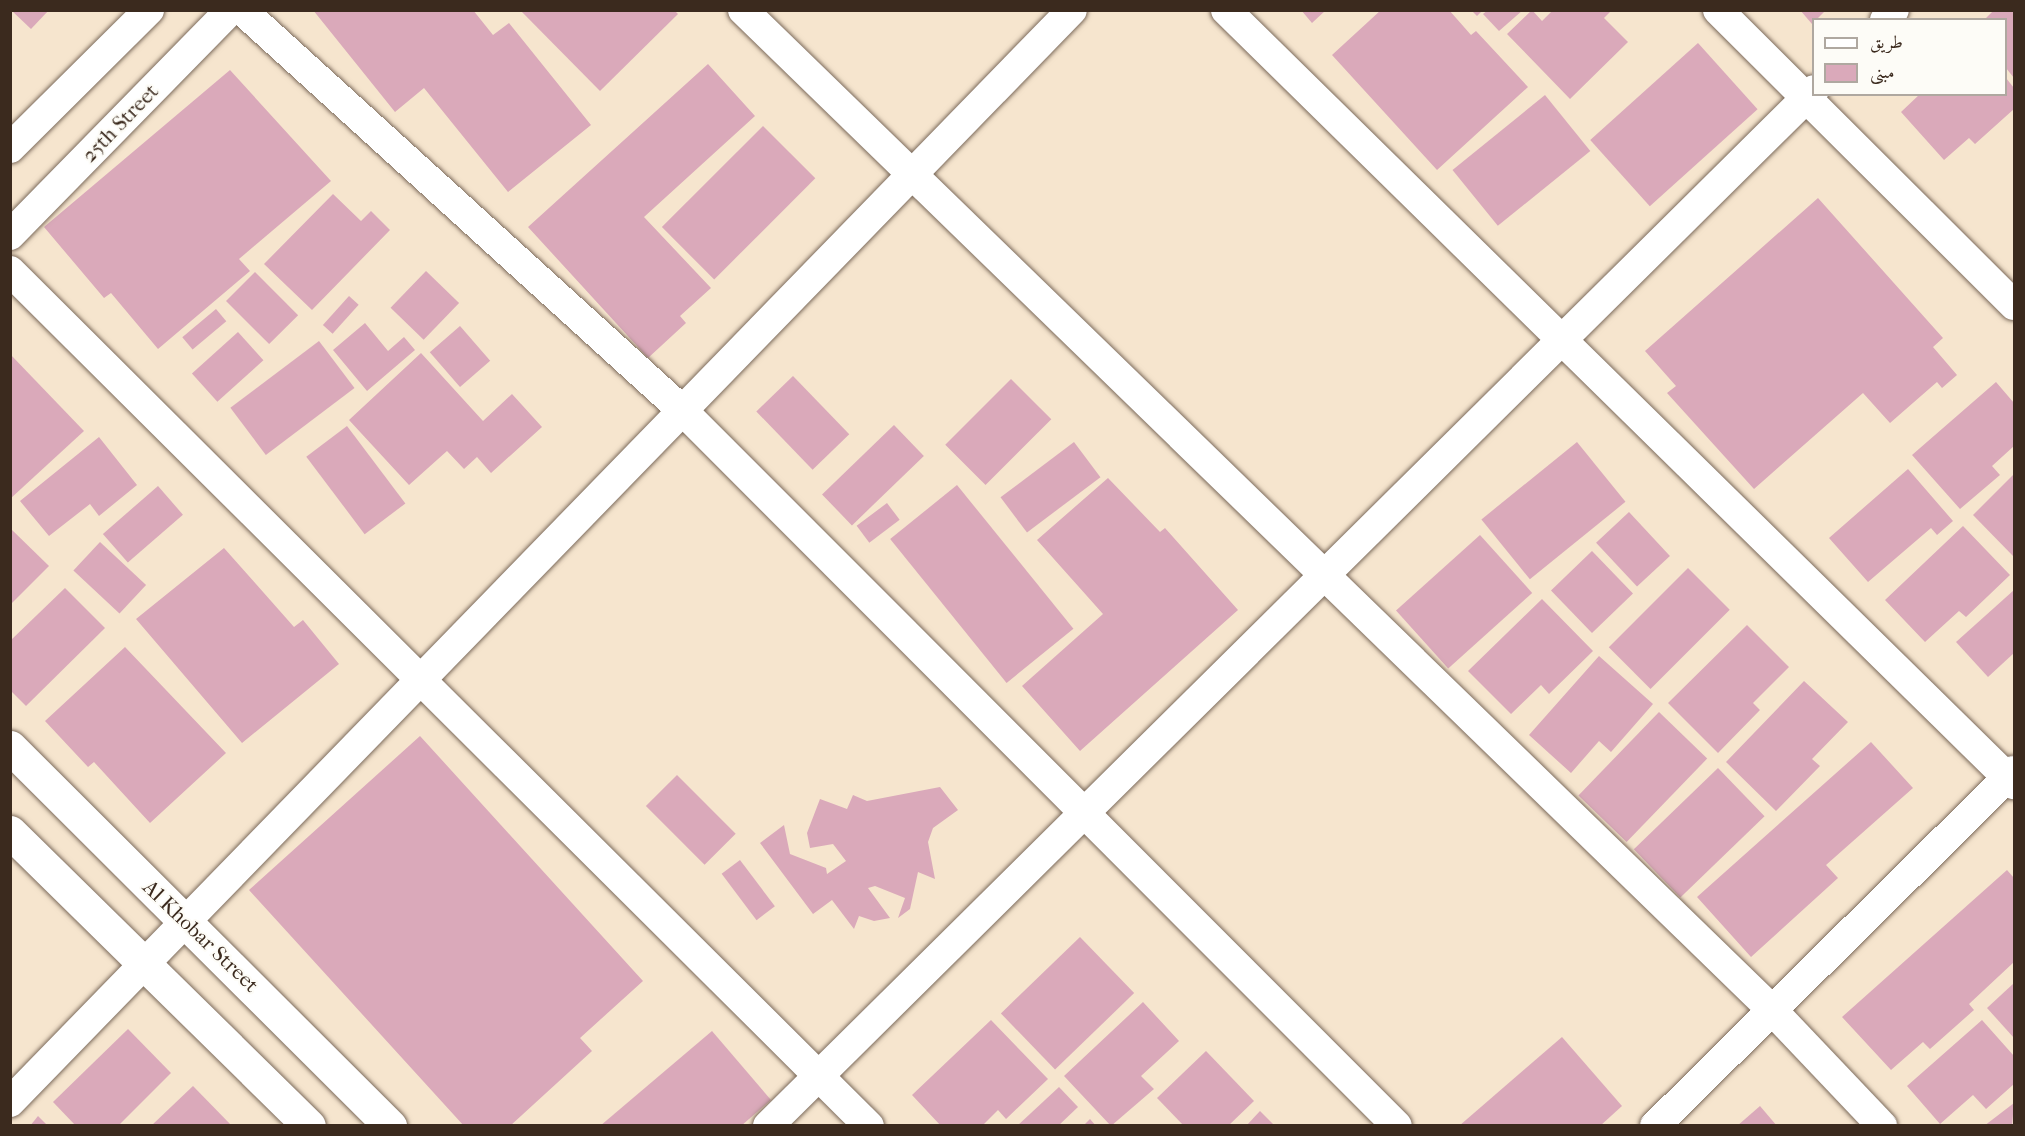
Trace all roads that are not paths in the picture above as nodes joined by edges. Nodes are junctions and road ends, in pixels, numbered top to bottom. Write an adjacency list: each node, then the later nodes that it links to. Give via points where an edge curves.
1 (149, 10): 9 (street)
2 (230, 10): 11 (street, 25th Street)
3 (242, 10): 15 (street)
4 (743, 10): 10 (street)
5 (1072, 10): 10 (street)
6 (1226, 10): 14 (street)
7 (1718, 10): 8 (street)
8 (1810, 94): 13 (street); 14 (street)
9 (10, 148)
10 (914, 173): 15 (street); 16 (street)
11 (10, 235)
12 (10, 271): 17 (street)
13 (2014, 305)
14 (1562, 339): 16 (street); 19 (street)
15 (683, 411): 17 (street); 20 (street)
16 (1325, 574): 20 (street); 24 (street)
17 (423, 678): 22 (street); 25 (street)
18 (10, 747): 22 (street, Al Khobar Street)
19 (2012, 777): 24 (street)
20 (1084, 813): 25 (street); 31 (street)
21 (10, 832): 23 (street)
22 (184, 921): 23 (street); 28 (street, Al Khobar Street)
23 (145, 960): 26 (street); 27 (street)
24 (1772, 1010): 32 (street); 33 (street)
25 (819, 1076): 29 (street); 30 (street)
26 (10, 1102)
27 (309, 1125)
28 (390, 1125)
29 (768, 1125)
30 (869, 1125)
31 (1397, 1125)
32 (1655, 1125)
33 (1882, 1125)

